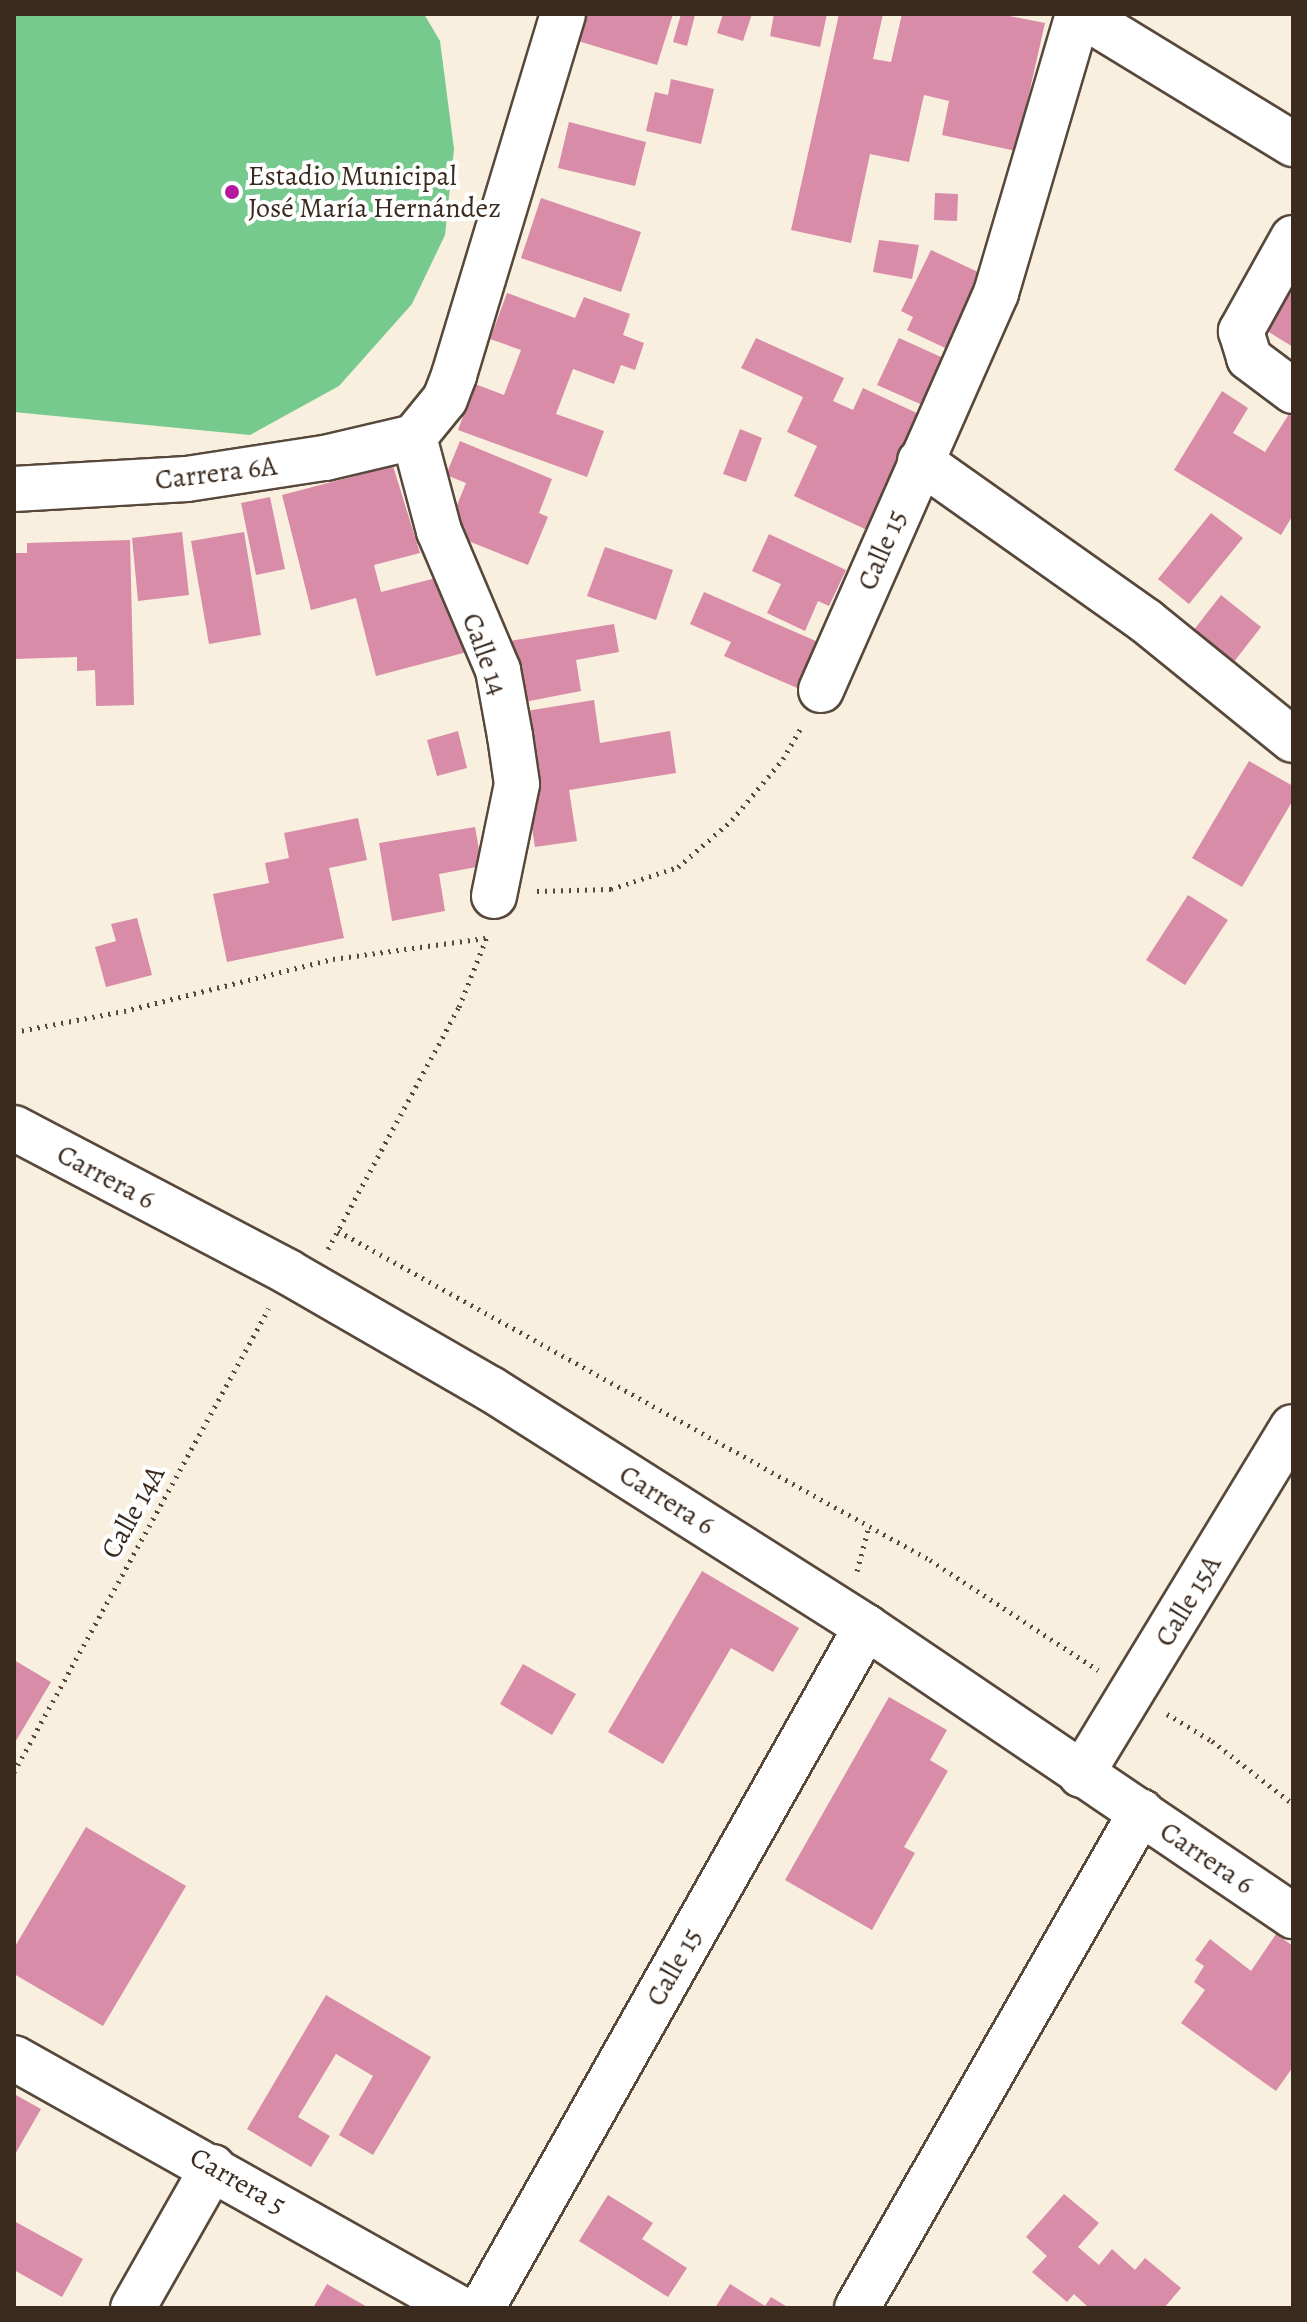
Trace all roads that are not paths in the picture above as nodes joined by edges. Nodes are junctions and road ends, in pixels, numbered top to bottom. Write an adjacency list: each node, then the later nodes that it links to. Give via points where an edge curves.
1 (563, 14): 7 (street, via 454,375 445,399)
2 (1079, 14): 3 (street); 8 (street, Calle 15, via 1000,280)
3 (1122, 24): 4 (street)
4 (1293, 144)
5 (1293, 238): 6 (street, via 1241,331 1249,358)
6 (1293, 391)
7 (414, 437): 9 (street, Carrera 6A, via 325,458 187,479); 12 (street, Calle 14, via 439,531 498,670 510,736 517,784)
8 (920, 461): 10 (street, Calle 15); 11 (street, via 1146,621)
9 (14, 489)
10 (821, 690)
11 (1293, 740)
12 (494, 896)
13 (14, 1128): 15 (street, Carrera 6, via 298,1278 491,1389)
14 (1293, 1427): 16 (street, Calle 15A)
15 (866, 1627): 16 (street, Carrera 6); 23 (street, Calle 15)
16 (1081, 1775): 17 (street, Carrera 6)
17 (1141, 1812): 18 (street, Carrera 6); 24 (street)
18 (1293, 1916)
19 (14, 2058): 20 (street, Carrera 5)
20 (213, 2167): 21 (street); 22 (street, Carrera 5)
21 (133, 2308)
22 (459, 2308)
23 (482, 2308)
24 (857, 2308)

